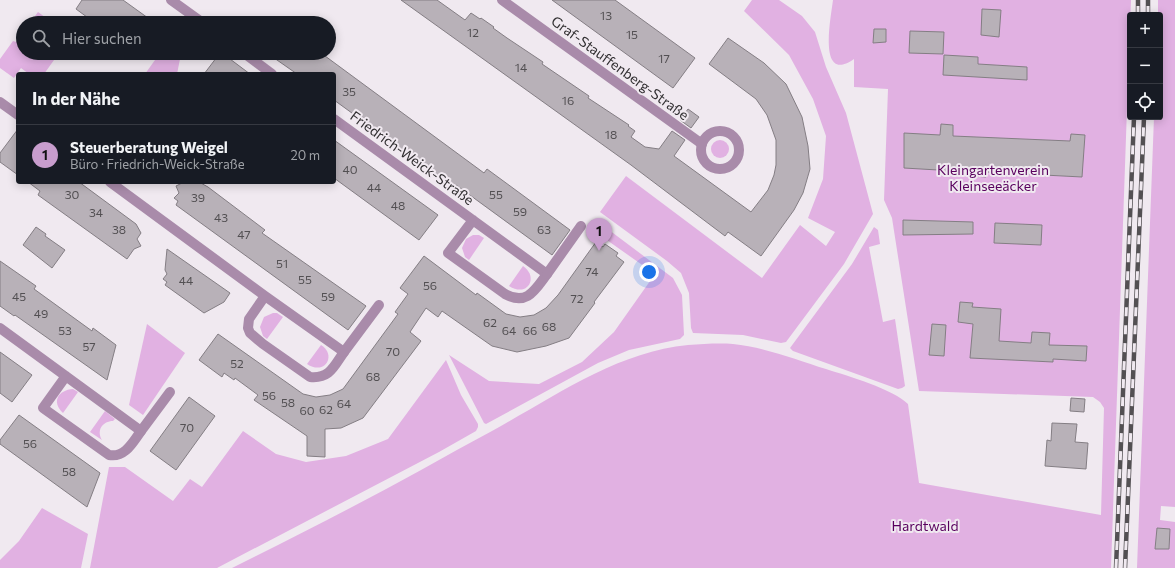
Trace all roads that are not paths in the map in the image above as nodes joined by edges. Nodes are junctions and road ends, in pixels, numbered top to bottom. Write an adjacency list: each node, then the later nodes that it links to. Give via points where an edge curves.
1 (171, 0): 3 (street)
2 (502, 0): 9 (street, Graf-Stauffenberg-Straße)
3 (193, 16)
4 (253, 60): 5 (street)
5 (269, 72)
6 (0, 102): 7 (street)
7 (16, 114)
8 (336, 120): 11 (street, Friedrich-Weick-Straße)
9 (702, 144)
10 (113, 184): 14 (street)
11 (473, 220): 13 (street, Friedrich-Weick-Straße); 13 (street, Friedrich-Weick-Straße, via 448,253 512,298 527,297 534,292)
12 (581, 226): 13 (street, Friedrich-Weick-Straße)
13 (547, 274)
14 (265, 296): 17 (street); 17 (street, via 249,319 250,333 304,374 318,378 325,376)
15 (379, 305): 17 (street)
16 (0, 328): 18 (street)
17 (344, 352)
18 (66, 376): 20 (street); 20 (street, via 43,408 109,455 119,455)
19 (170, 392): 20 (street)
20 (141, 431)

